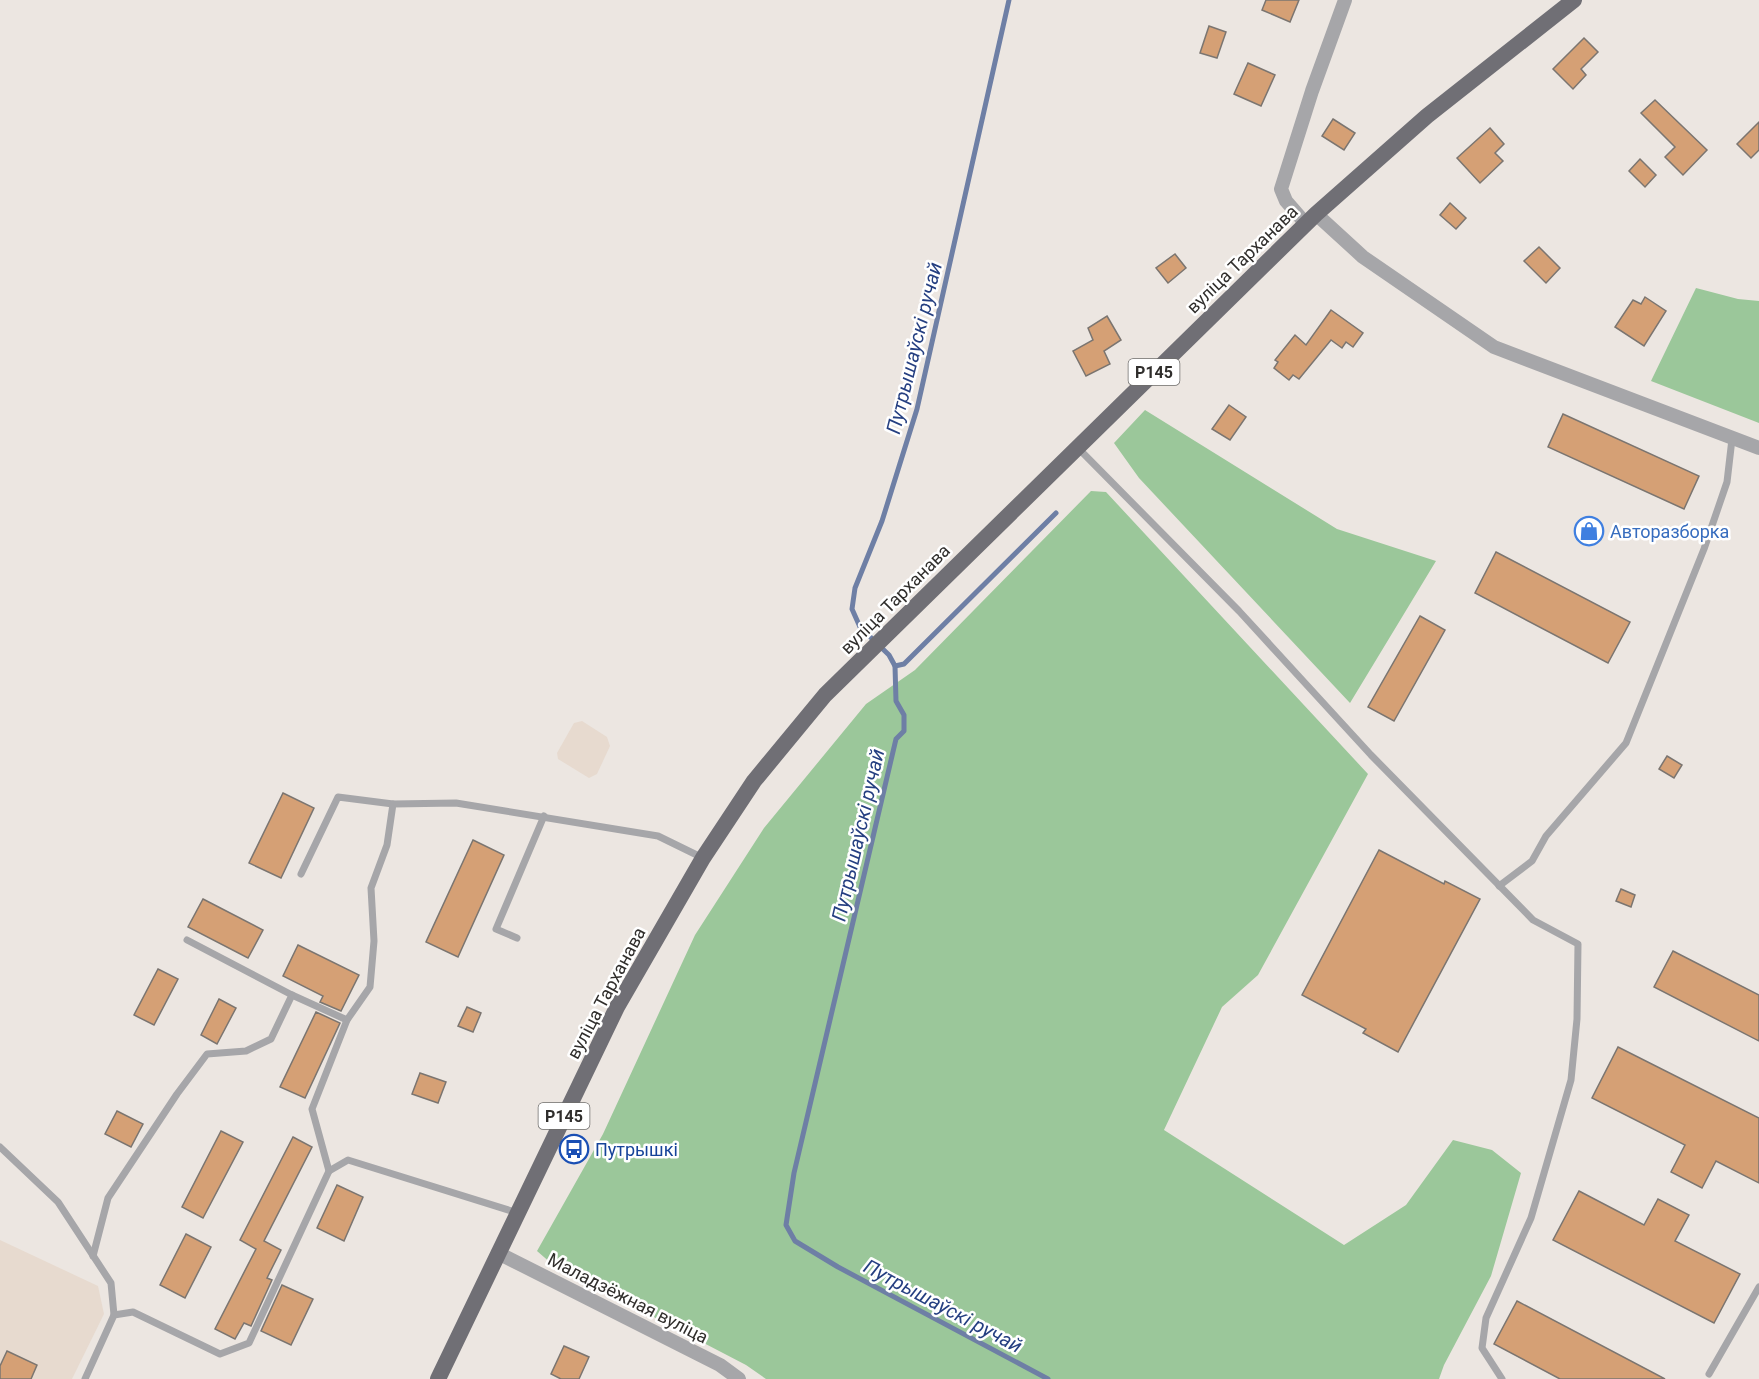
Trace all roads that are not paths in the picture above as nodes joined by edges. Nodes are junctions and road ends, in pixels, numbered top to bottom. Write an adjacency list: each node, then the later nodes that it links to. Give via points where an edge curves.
1 (1345, 0): 3 (street, via 1281,189 1286,201)
2 (1574, 0): 3 (main road, вуліца Тарханава / Р145, via 1427,116)
3 (1311, 219): 4 (street, via 1494,347); 5 (main road, вуліца Тарханава / Р145)
4 (1732, 439): 6 (street); 11 (lane, via 1727,482 1704,549 1626,743 1546,836 1532,861)
5 (1077, 447): 9 (main road, вуліца Тарханава / Р145, via 825,695 754,781); 11 (lane, via 1239,611 1371,755)
6 (1759, 448)
7 (393, 804): 8 (lane, via 456,803); 10 (lane, via 338,796); 15 (lane, via 387,845 371,888 374,942 370,987)
8 (544, 816): 9 (lane, via 658,836); 12 (lane, via 496,929)
9 (703, 858): 18 (main road, вуліца Тарханава / Р145, via 617,1007)
10 (301, 874)
11 (1499, 886): 27 (lane, via 1533,920 1578,944 1571,1080 1531,1218 1486,1318 1482,1347)
12 (517, 938)
13 (188, 940): 14 (lane)
14 (292, 995): 15 (lane); 20 (lane, via 271,1040 246,1051 207,1054 108,1198)
15 (347, 1020): 17 (lane, via 312,1109)
16 (0, 1147): 20 (lane, via 58,1202)
17 (329, 1171): 18 (lane, via 348,1160); 22 (lane, via 249,1343 220,1354 133,1312)
18 (518, 1213): 19 (main road, вуліца Тарханава / Р145)
19 (498, 1252): 25 (main road, вуліца Тарханава / Р145); 26 (street, Маладзёжная вуліца, via 720,1365)
20 (93, 1256): 22 (lane, via 111,1283)
21 (1759, 1287): 23 (lane)
22 (114, 1315): 24 (lane)
23 (1709, 1374)
24 (85, 1379)
25 (438, 1379)
26 (739, 1379)
27 (1502, 1379)

